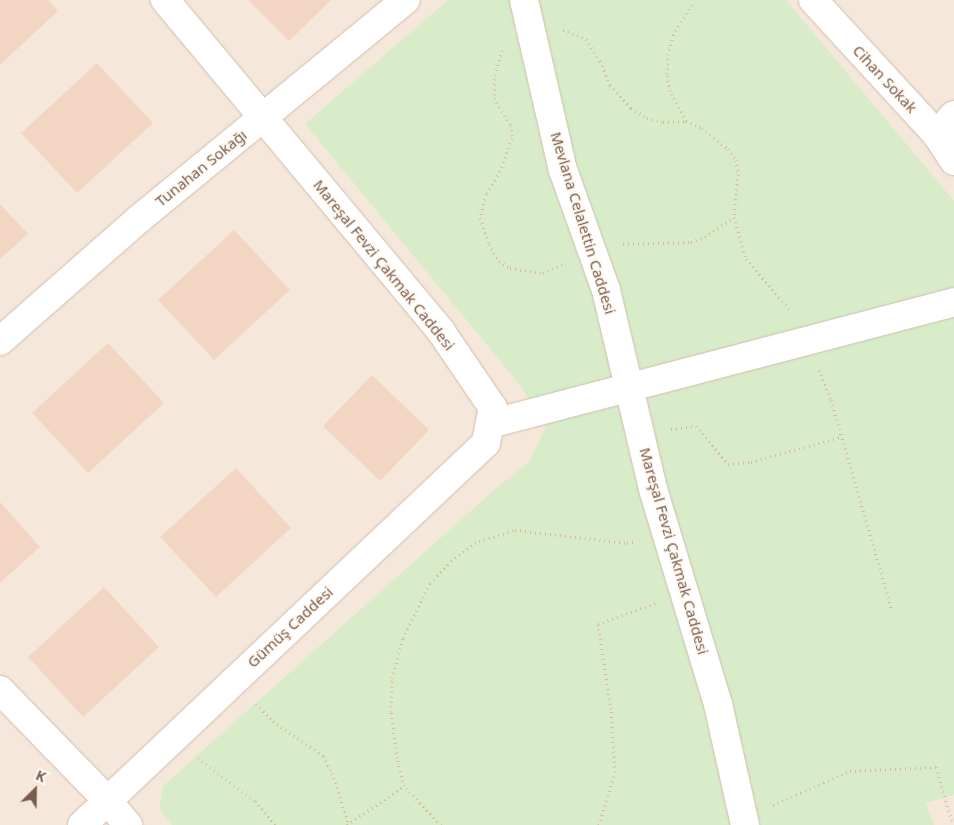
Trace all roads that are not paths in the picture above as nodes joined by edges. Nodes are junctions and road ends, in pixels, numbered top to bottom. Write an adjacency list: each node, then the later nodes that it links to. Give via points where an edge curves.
1 (165, 0): 5 (street, Mareşal Fevzi Çakmak Caddesi)
2 (406, 0): 5 (street, Tunahan Sokağı)
3 (524, 0): 10 (street, Mevlana Celalettin Caddesi, via 563,170 606,290)
4 (813, 0): 6 (street, Cihan Sokak)
5 (262, 118): 9 (street, Tunahan Sokağı, via 139,219); 11 (street, Mareşal Fevzi Çakmak Caddesi, via 440,330 493,408)
6 (945, 125): 7 (street, Cihan Sokak)
7 (954, 161)
8 (942, 305): 10 (street)
9 (0, 341)
10 (629, 387): 11 (street); 14 (street, Mareşal Fevzi Çakmak Caddesi, via 668,536 718,704)
11 (490, 424): 13 (street, Gümüş Caddesi, via 486,443)
12 (0, 690): 13 (street)
13 (107, 800): 15 (street, Gümüş Caddesi); 16 (street)
14 (744, 823)
15 (82, 825)
16 (128, 825)

